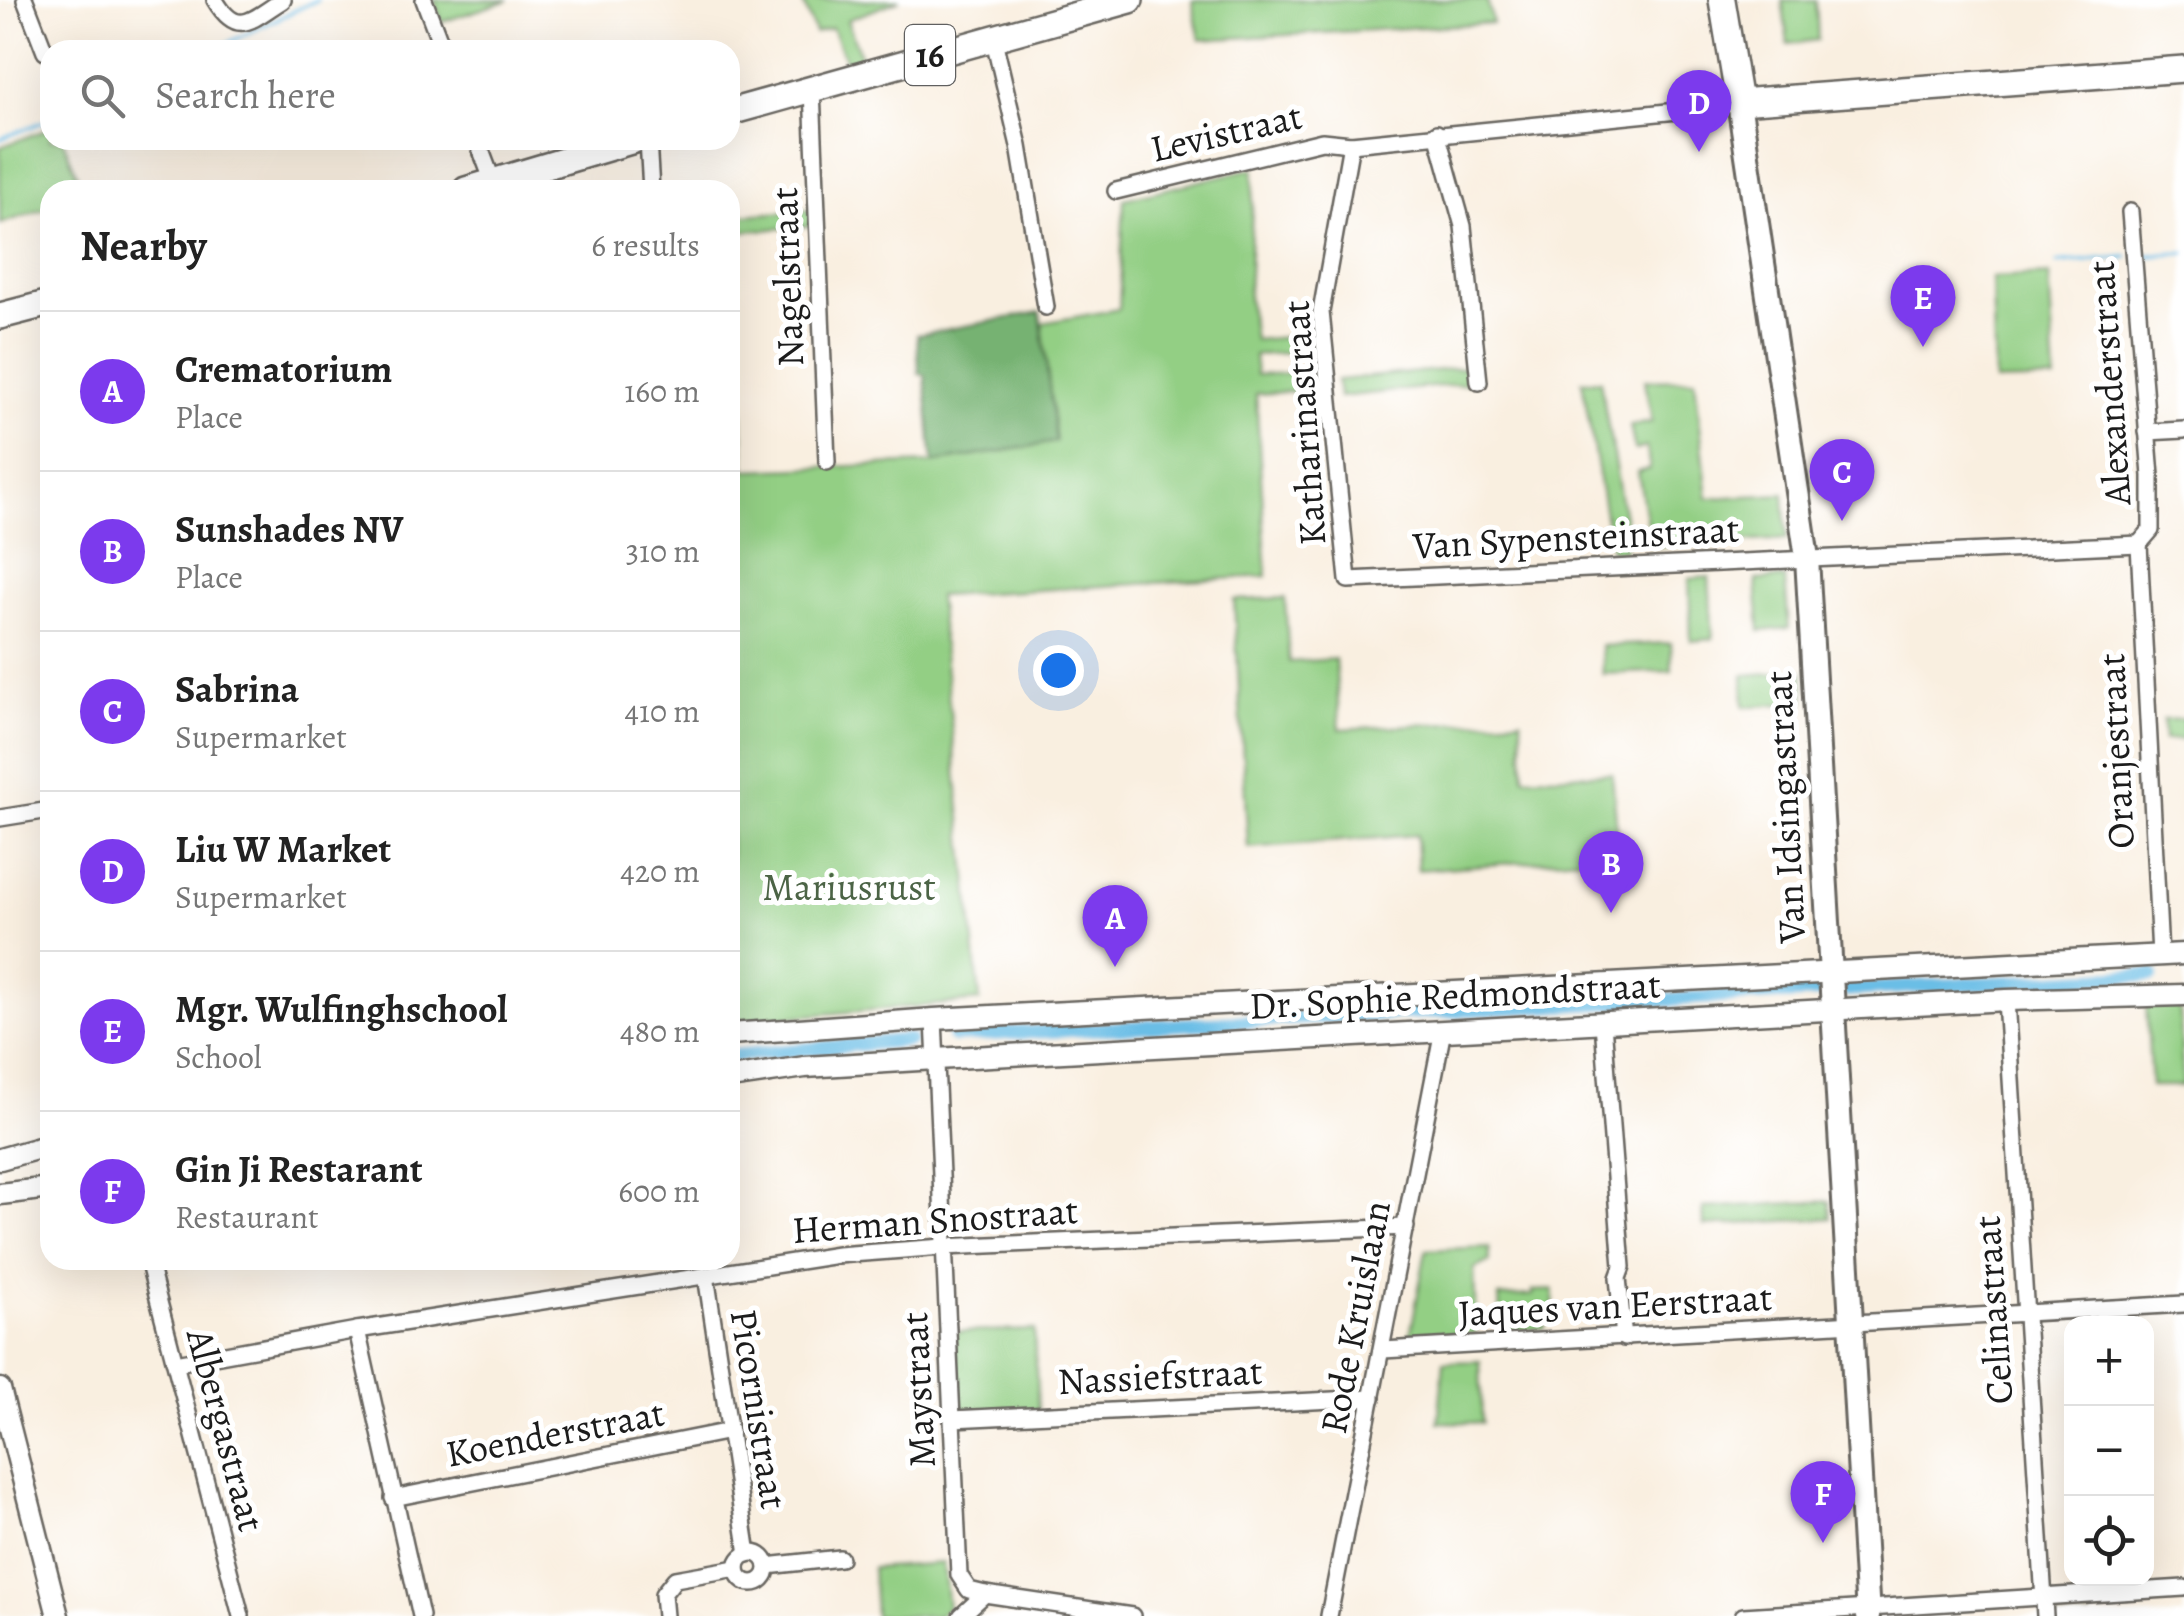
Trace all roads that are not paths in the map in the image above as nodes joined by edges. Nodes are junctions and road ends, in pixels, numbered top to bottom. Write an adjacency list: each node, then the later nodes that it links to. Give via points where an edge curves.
1 (25, 0): 9 (street)
2 (215, 0): 3 (street, via 233,24)
3 (283, 0)
4 (424, 0): 10 (street)
5 (1130, 0): 7 (main road, 16)
6 (1722, 0): 13 (main road, Van Idsingastraat)
7 (1086, 5): 8 (main road, 16)
8 (993, 36): 12 (main road, 16); 26 (street)
9 (40, 40)
10 (439, 40)
11 (2184, 68): 13 (main road)
12 (812, 89): 14 (main road, 16); 31 (street, Nagelstraat)
13 (1739, 102): 15 (street, Levistraat); 33 (main road, Van Idsingastraat)
14 (740, 109)
15 (1437, 133): 16 (street, Levistraat); 28 (street, via 1464,226)
16 (1351, 144): 23 (street, Levistraat, via 1322,141); 34 (street, Katharinastraat, via 1321,312)
17 (481, 150): 20 (street)
18 (608, 150): 21 (main road)
19 (649, 150): 22 (street)
20 (492, 180)
21 (530, 180)
22 (651, 180)
23 (1116, 192)
24 (2130, 212): 30 (street, Alexanderstraat)
25 (40, 306): 27 (main road)
26 (1046, 307)
27 (0, 316)
28 (1480, 382)
29 (2184, 430): 30 (street)
30 (2147, 432): 32 (street, Alexanderstraat, via 2151,530)
31 (827, 462)
32 (2139, 544): 33 (street, Van Sypensteinstraat); 38 (street, Oranjestraat)
33 (1807, 558): 34 (street, Van Sypensteinstraat); 39 (main road, Van Idsingastraat)
34 (1348, 580)
35 (40, 812): 36 (street)
36 (0, 818)
37 (2184, 954): 38 (street, Dr. Sophie Redmondstraat)
38 (2160, 955): 39 (street, Dr. Sophie Redmondstraat)
39 (1832, 970): 42 (main road, Van Idsingastraat); 43 (street, Dr. Sophie Redmondstraat)
40 (2184, 995): 41 (street, Dr. Sophie Redmondstraat)
41 (2006, 1000): 42 (street, Dr. Sophie Redmondstraat); 60 (street, Celinastraat)
42 (1836, 1009): 44 (street, Dr. Sophie Redmondstraat); 61 (main road, Van Idsingastraat)
43 (934, 1019): 46 (street, Dr. Sophie Redmondstraat); 47 (street, Maystraat)
44 (1604, 1023): 45 (street, Dr. Sophie Redmondstraat); 63 (street)
45 (1443, 1030): 47 (street, Dr. Sophie Redmondstraat); 53 (street, Rode Kruislaan)
46 (740, 1033)
47 (936, 1059): 48 (street, Dr. Sophie Redmondstraat); 54 (street, Maystraat)
48 (740, 1077)
49 (40, 1148): 50 (street)
50 (0, 1159)
51 (40, 1189): 52 (street)
52 (0, 1194)
53 (1406, 1227): 54 (street, Herman Snostraat); 64 (street, Rode Kruislaan)
54 (943, 1246): 57 (street, Herman Snostraat); 68 (street, Maystraat)
55 (151, 1270): 65 (street, Albergastraat)
56 (737, 1270): 58 (street, Herman Snostraat)
57 (740, 1270)
58 (706, 1275): 62 (street, Herman Snostraat); 69 (street, Picornistraat)
59 (2184, 1304): 60 (street, Jaques van Eerstraat)
60 (2025, 1314): 61 (street, Jaques van Eerstraat); 77 (street, Celinastraat)
61 (1851, 1325): 63 (street, Jaques van Eerstraat); 78 (main road, Van Idsingastraat)
62 (357, 1330): 65 (street, Herman Snostraat); 70 (street)
63 (1624, 1338): 64 (street, Jaques van Eerstraat)
64 (1382, 1350): 67 (street, Rode Kruislaan)
65 (176, 1363): 80 (street, Albergastraat)
66 (0, 1389): 79 (street)
67 (1372, 1398): 68 (street, Nassiefstraat); 85 (street, Rode Kruislaan)
68 (952, 1419): 76 (street, Maystraat, via 958,1569 969,1590)
69 (730, 1431): 70 (street, Koenderstraat); 71 (street, Picornistraat)
70 (392, 1498): 81 (street)
71 (748, 1554): 73 (street, via 763,1557); 74 (street)
72 (840, 1558): 73 (street)
73 (767, 1566): 74 (street, via 753,1584)
74 (737, 1568): 82 (street, via 675,1579 663,1594)
75 (2184, 1588): 77 (street)
76 (985, 1594): 83 (street); 84 (street)
77 (2044, 1598): 78 (street); 87 (street, Celinastraat)
78 (1868, 1612): 86 (street)
79 (58, 1616)
80 (241, 1616)
81 (420, 1616)
82 (665, 1616)
83 (961, 1616)
84 (1132, 1616)
85 (1329, 1616)
86 (1743, 1616)
87 (2046, 1616)

